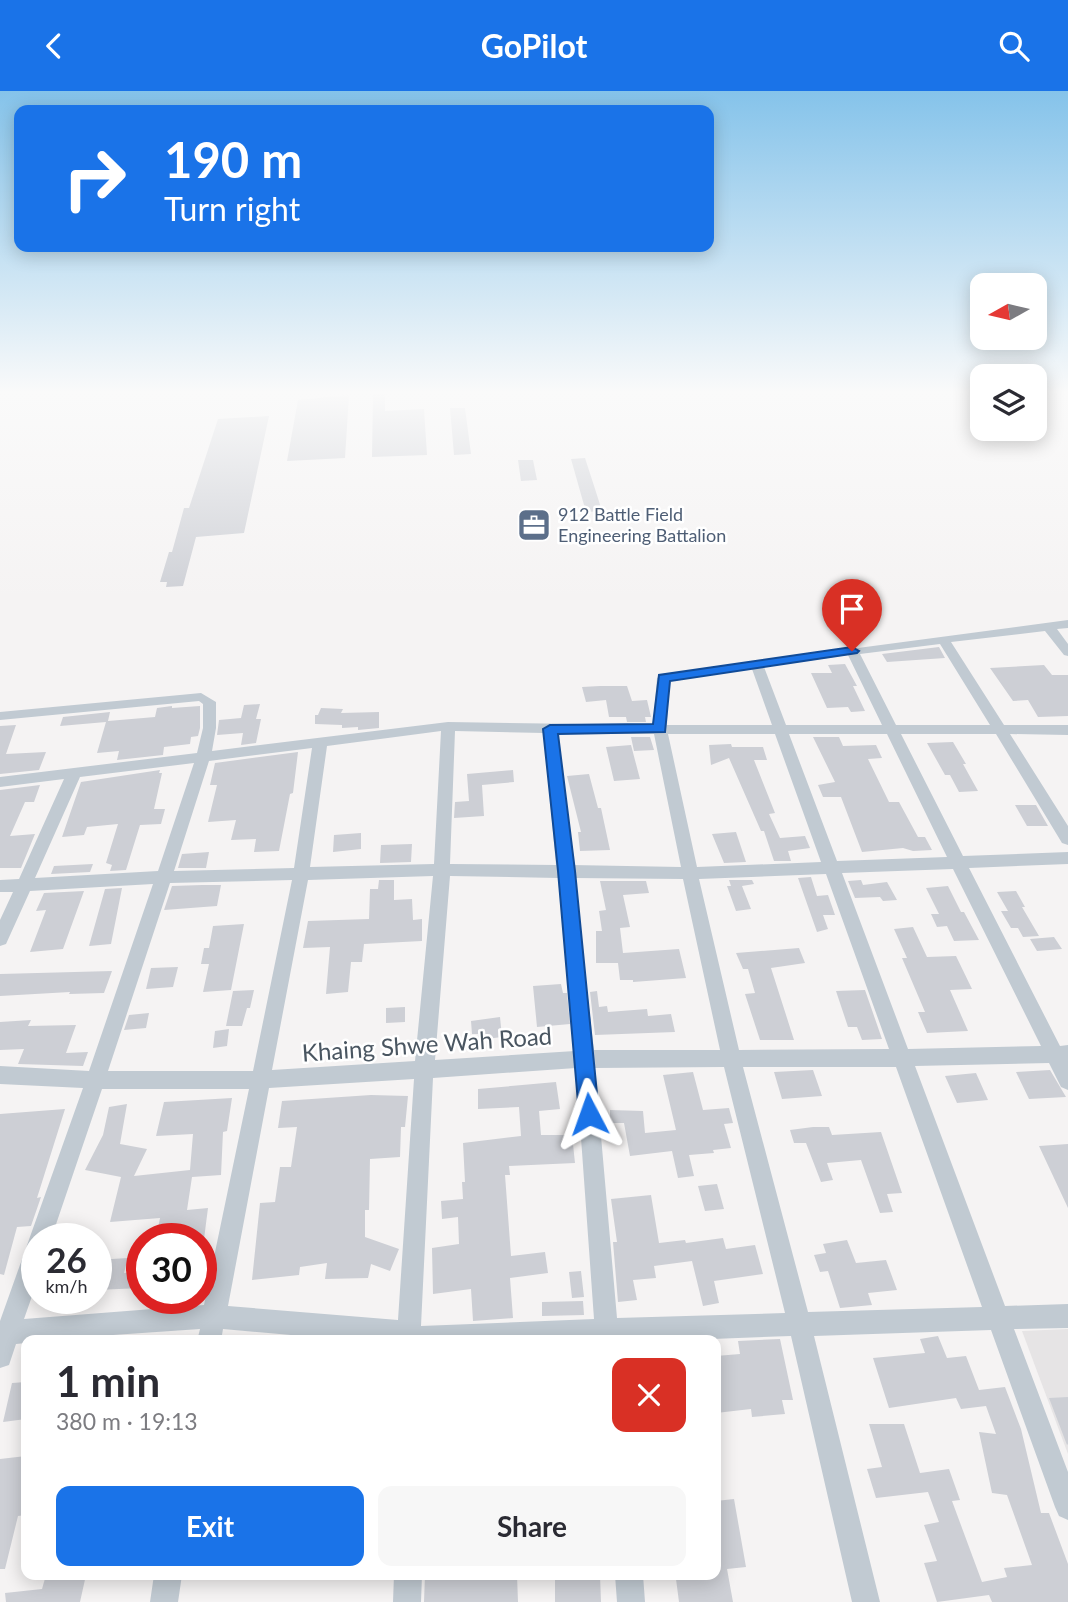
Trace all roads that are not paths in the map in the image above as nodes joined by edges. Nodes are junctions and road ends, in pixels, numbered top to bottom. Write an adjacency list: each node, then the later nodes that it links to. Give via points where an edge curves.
1 (1068, 624): 2 (street)
2 (1047, 625): 3 (street); 5 (street)
3 (943, 639): 4 (street); 14 (street)
4 (852, 651): 6 (street); 12 (street)
5 (1068, 652)
6 (757, 666): 9 (street); 11 (street, via 663,678)
7 (0, 716): 16 (street, via 201,697 212,712)
8 (448, 726): 10 (street); 15 (street); 23 (street)
9 (780, 728): 11 (street); 12 (street); 22 (street)
10 (550, 729): 11 (street); 24 (street)
11 (660, 729): 25 (street)
12 (892, 730): 14 (street); 21 (street)
13 (1068, 730): 14 (street)
14 (1001, 732): 19 (street)
15 (320, 744): 16 (street); 26 (street)
16 (202, 758): 17 (street); 27 (street)
17 (75, 771): 18 (street); 28 (street)
18 (0, 782)
19 (1068, 839)
20 (1068, 858): 21 (street)
21 (957, 861): 22 (street); 31 (street)
22 (832, 867): 25 (street); 33 (street)
23 (442, 870): 24 (street); 26 (street); 35 (street)
24 (567, 871): 25 (street); 34 (street)
25 (690, 873): 32 (street)
26 (301, 875): 27 (street); 38 (street)
27 (164, 877): 28 (street); 37 (street)
28 (25, 883): 29 (street); 30 (street)
29 (0, 886)
30 (0, 939)
31 (1061, 1054): 33 (street, Khaing Shwe Wah Road); 39 (street)
32 (731, 1057): 33 (street, Khaing Shwe Wah Road); 34 (street, Khaing Shwe Wah Road); 45 (street)
33 (902, 1058): 44 (street)
34 (585, 1059): 35 (street, Khaing Shwe Wah Road); 50 (street)
35 (424, 1070): 38 (street, Khaing Shwe Wah Road); 49 (street)
36 (0, 1075): 37 (street, Khaing Shwe Wah Road)
37 (94, 1080): 38 (street, Khaing Shwe Wah Road); 40 (street)
38 (260, 1080): 42 (street)
39 (1068, 1081)
40 (45, 1223)
41 (21, 1289): 46 (street)
42 (213, 1316): 46 (street); 47 (street); 48 (street)
43 (1068, 1316): 44 (street)
44 (998, 1318): 45 (street); 53 (street)
45 (800, 1325): 51 (street); 60 (street)
46 (4, 1333): 52 (street)
47 (210, 1335)
48 (399, 1335)
49 (419, 1335)
50 (607, 1335)
51 (625, 1335)
52 (0, 1356)
53 (1068, 1507)
54 (167, 1580): 57 (street)
55 (408, 1580): 58 (street)
56 (629, 1580): 59 (street)
57 (164, 1602)
58 (407, 1602)
59 (631, 1602)
60 (866, 1602)

